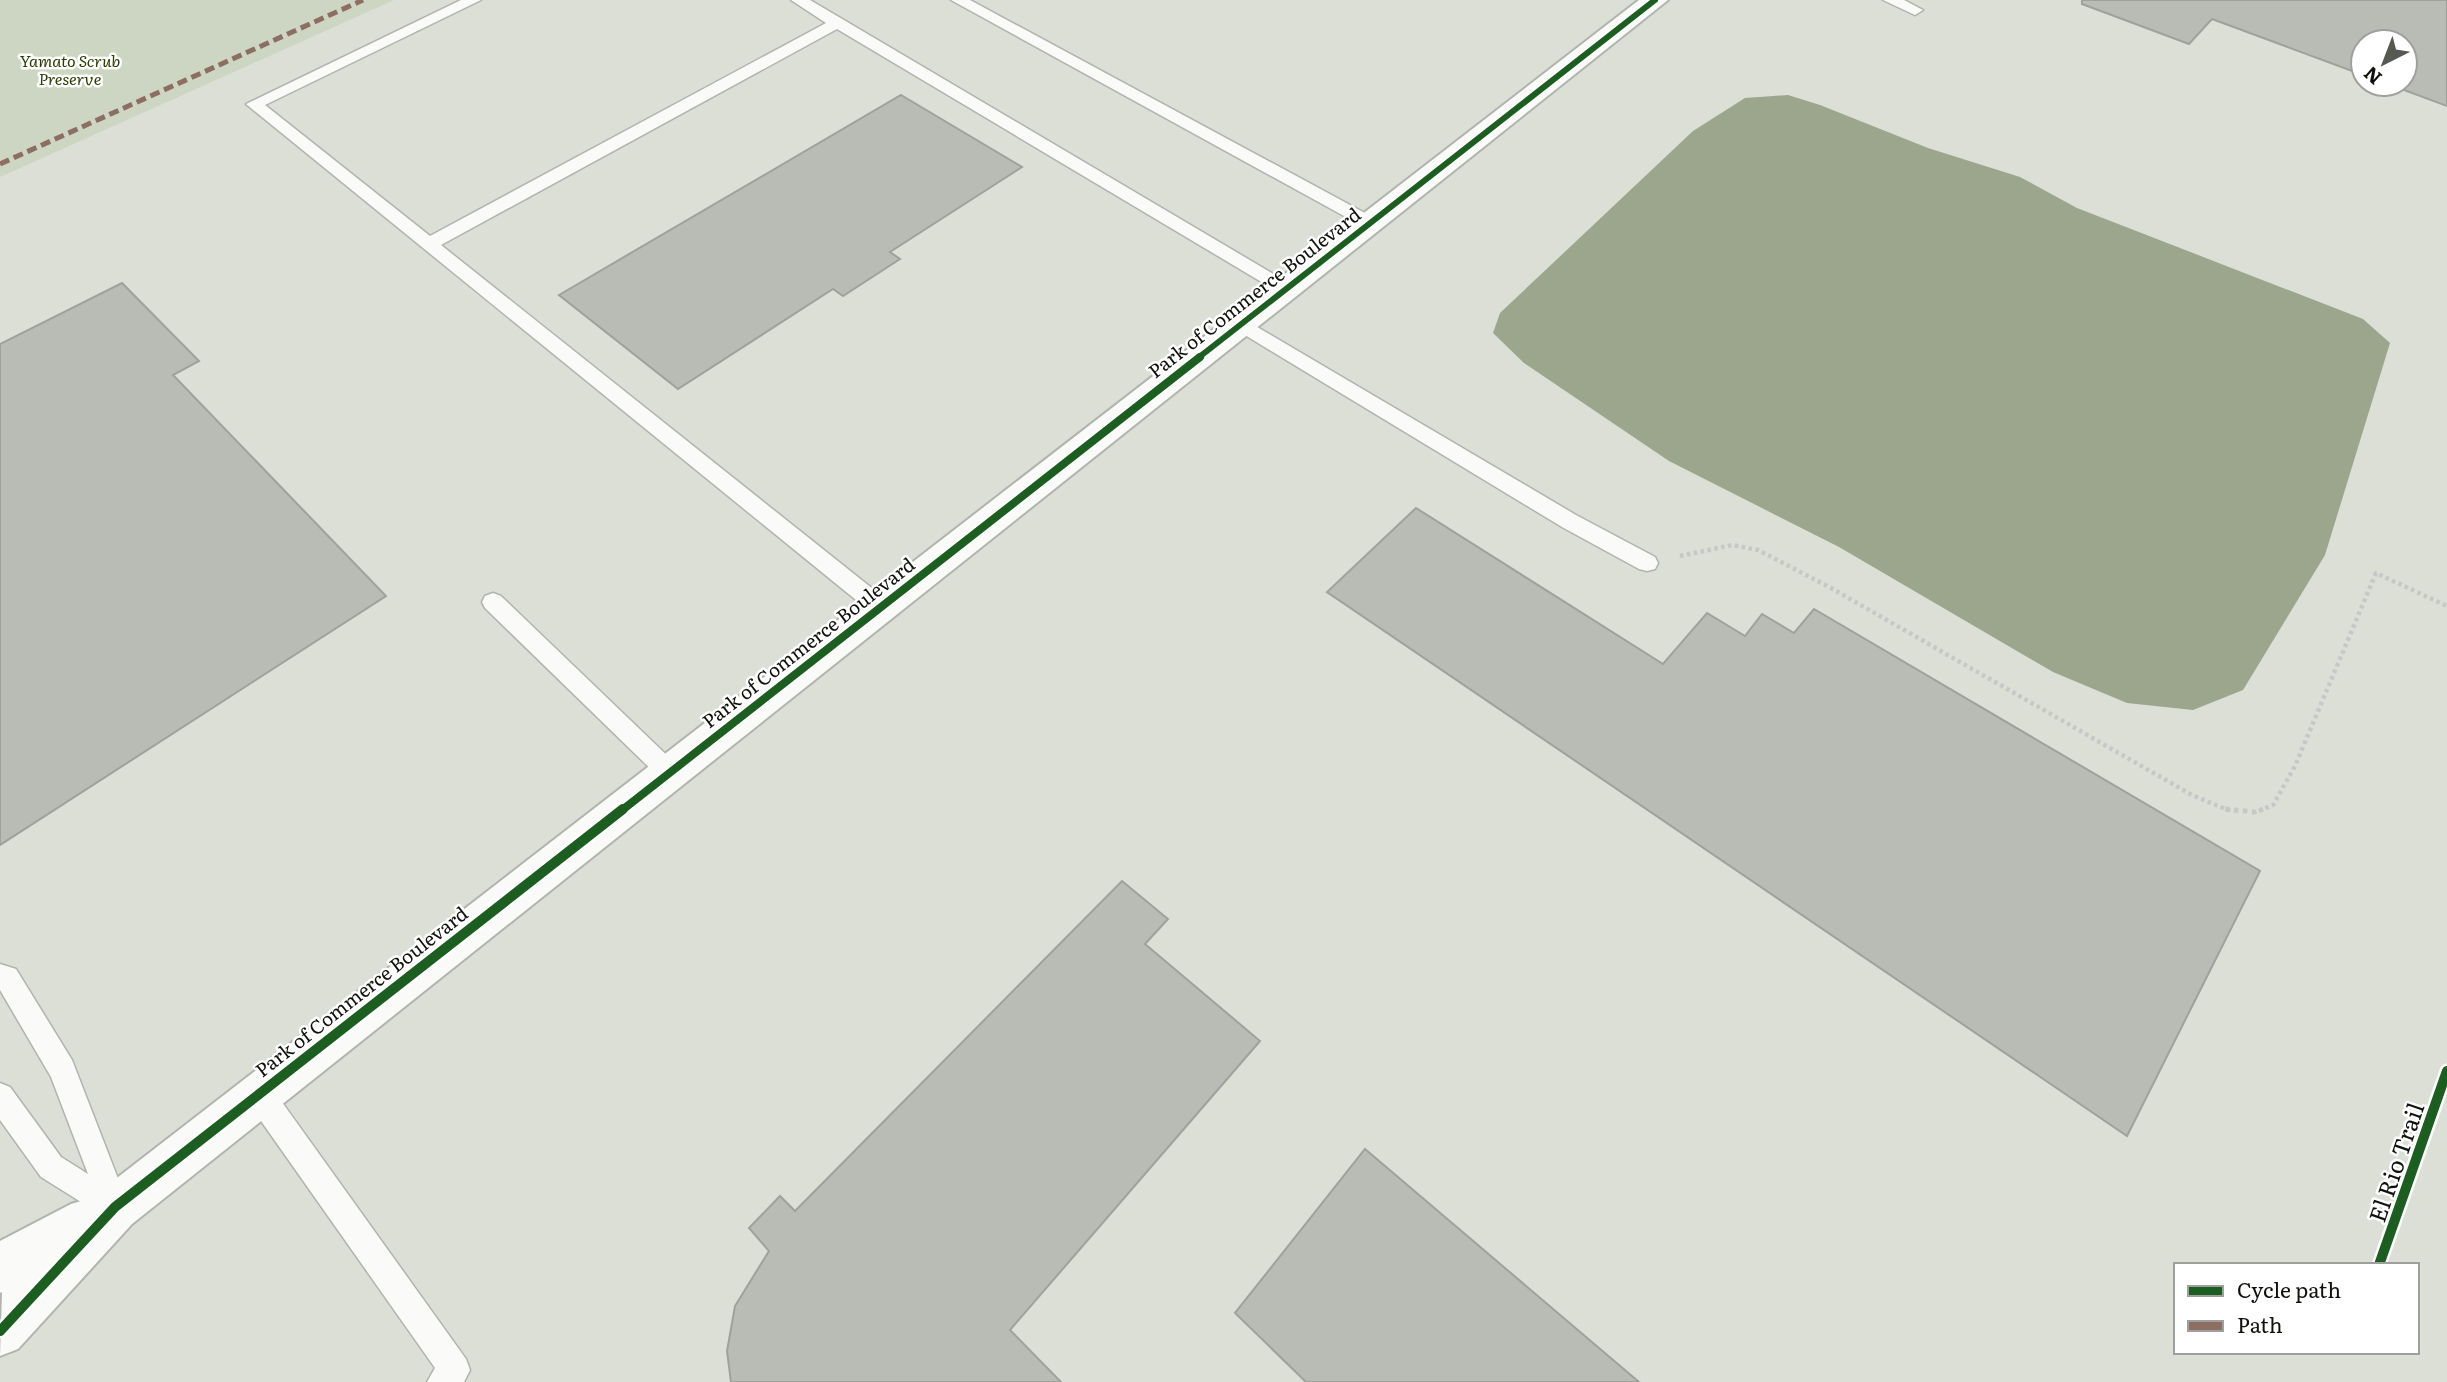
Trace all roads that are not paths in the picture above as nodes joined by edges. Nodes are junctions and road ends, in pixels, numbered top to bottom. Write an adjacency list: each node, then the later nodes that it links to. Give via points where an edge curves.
1 (473, 0): 9 (lane, via 254,104)
2 (799, 0): 7 (lane)
3 (959, 0): 8 (lane)
4 (1655, 0): 8 (street, Park of Commerce Boulevard)
5 (1891, 0): 6 (lane)
6 (1915, 10)
7 (839, 22): 9 (lane); 10 (lane)
8 (1370, 223): 10 (street, Park of Commerce Boulevard)
9 (430, 244): 12 (lane)
10 (1286, 289): 11 (street, Park of Commerce Boulevard)
11 (1242, 324): 13 (lane); 15 (street, Park of Commerce Boulevard)
12 (701, 463): 15 (lane)
13 (1647, 563)
14 (493, 602): 16 (lane)
15 (880, 607): 16 (street, Park of Commerce Boulevard)
16 (669, 772): 18 (street, Park of Commerce Boulevard)
17 (0, 975): 20 (lane, via 7,978 62,1069)
18 (259, 1094): 20 (street, Park of Commerce Boulevard); 23 (lane, via 455,1370)
19 (0, 1097): 20 (lane, via 51,1167)
20 (115, 1207): 21 (street, Park of Commerce Boulevard); 22 (street, Park of Commerce Boulevard)
21 (0, 1268)
22 (0, 1331)
23 (442, 1382)

